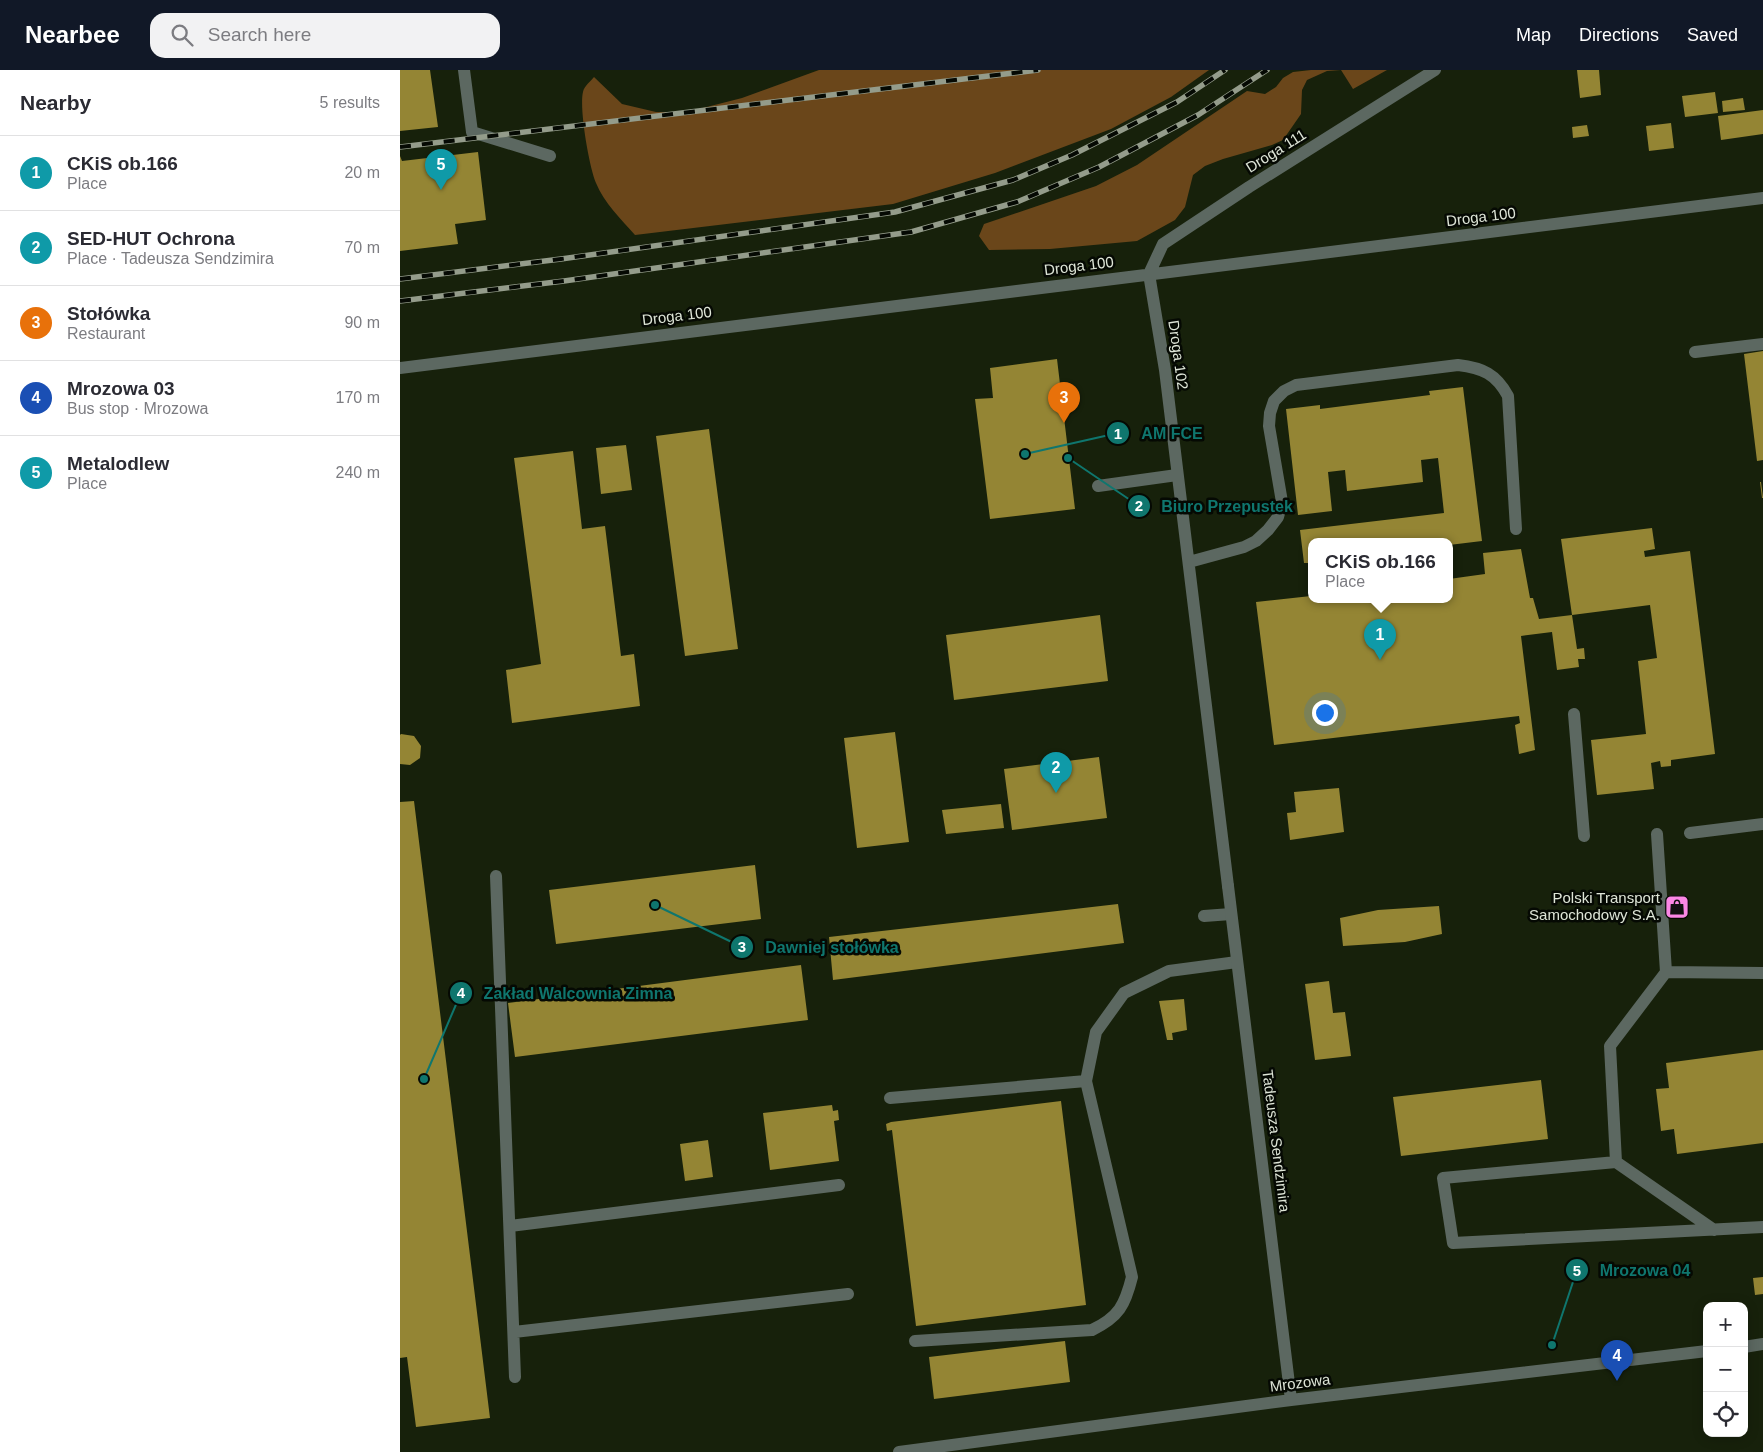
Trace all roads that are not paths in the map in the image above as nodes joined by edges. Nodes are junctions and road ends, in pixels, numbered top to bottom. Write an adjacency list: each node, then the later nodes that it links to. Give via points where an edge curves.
1 (464, 70): 3 (street, via 472,132)
2 (1435, 70): 5 (street, Droga 111, via 1163,244)
3 (550, 156)
4 (1763, 198): 5 (street, Droga 100)
5 (1149, 274): 8 (street, Droga 100); 9 (street, Droga 102)
6 (1763, 344): 7 (street)
7 (1695, 352)
8 (400, 368)
9 (1178, 474): 10 (street); 12 (street, Droga 102)
10 (1098, 486)
11 (1516, 529): 12 (street, via 1508,396 1501,383 1490,374 1458,365 1296,385 1284,391 1274,401 1268,426 1282,502 1278,517 1256,541)
12 (1189, 562): 19 (street, Tadeusza Sendzimira)
13 (1574, 714): 17 (street)
14 (1763, 824): 15 (street)
15 (1690, 833)
16 (1657, 834): 22 (street)
17 (1584, 836)
18 (496, 876): 28 (street)
19 (1232, 914): 20 (street); 21 (street, Tadeusza Sendzimira)
20 (1204, 916)
21 (1237, 962): 24 (street, via 1169,971 1124,993 1096,1032); 38 (street, Tadeusza Sendzimira)
22 (1666, 972): 23 (street); 26 (street, via 1610,1046)
23 (1763, 973)
24 (1086, 1081): 25 (street); 33 (street, via 1132,1277 1120,1310 1092,1330)
25 (890, 1098)
26 (1616, 1162): 30 (street); 30 (street, via 1442,1178 1453,1243)
27 (839, 1185): 28 (street)
28 (510, 1226): 32 (street)
29 (1763, 1227): 30 (street)
30 (1714, 1230)
31 (848, 1294): 32 (street)
32 (514, 1332): 37 (street)
33 (914, 1341)
34 (1763, 1344): 35 (street)
35 (1748, 1346)
36 (1703, 1351): 38 (street, Mrozowa)
37 (515, 1377)
38 (1291, 1400): 39 (street, Mrozowa)
39 (967, 1448): 40 (street, Mrozowa)
40 (899, 1452)

